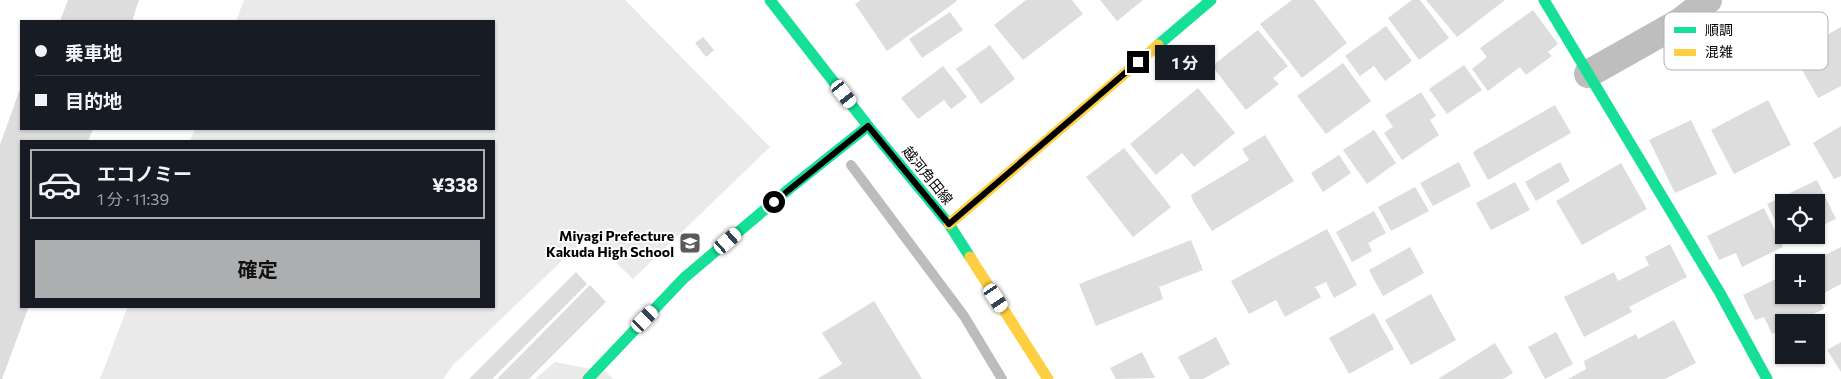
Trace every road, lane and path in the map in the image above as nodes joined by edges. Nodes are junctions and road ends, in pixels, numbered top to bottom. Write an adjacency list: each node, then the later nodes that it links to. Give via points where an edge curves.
1 (770, 0): 8 (street, 越河角田線)
2 (1211, 0): 9 (street)
3 (1544, 0): 7 (street)
4 (1708, 0): 5 (street)
5 (1693, 12)
6 (1664, 31): 7 (street)
7 (1588, 74): 12 (street)
8 (868, 126): 9 (street, 越河角田線); 10 (street, via 684,278)
9 (949, 224): 11 (street, 越河角田線)
10 (588, 379)
11 (1048, 379)
12 (1767, 379)

